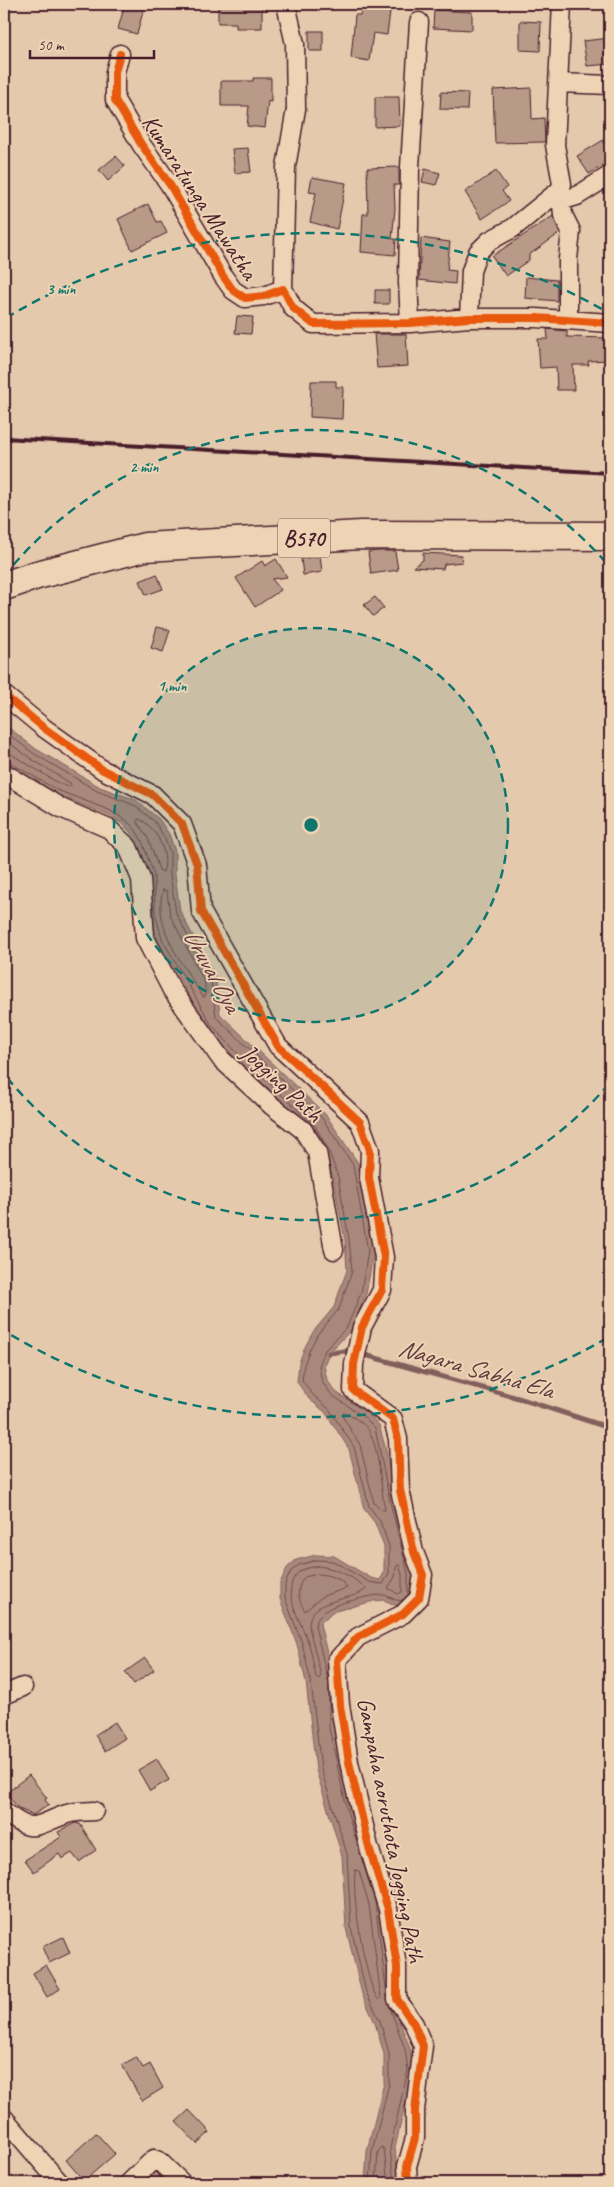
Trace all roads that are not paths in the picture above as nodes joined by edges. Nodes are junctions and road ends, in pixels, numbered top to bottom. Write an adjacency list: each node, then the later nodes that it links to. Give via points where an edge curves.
1 (286, 4): 8 (street, via 295,44 296,109 286,167)
2 (562, 4): 5 (street)
3 (419, 22): 11 (street, via 410,167)
4 (120, 54): 8 (street, Kumaratunga Mawatha, via 115,72 116,100 232,290 245,298 264,296)
5 (558, 83): 6 (street); 9 (street, via 555,145 562,184 560,190 478,252 471,271)
6 (610, 85)
7 (610, 175): 10 (street, via 562,204 563,215 571,231)
8 (282, 289): 11 (street, Kumaratunga Mawatha, via 293,308 313,324)
9 (469, 318): 10 (street, Kumaratunga Mawatha); 11 (street, Kumaratunga Mawatha)
10 (568, 320): 12 (street, Kumaratunga Mawatha)
11 (410, 323)
12 (610, 323)
13 (610, 536): 14 (main road, B570, via 361,535 145,547)
14 (4, 586)
15 (4, 695): 26 (street, Gampaha aoruthota Jogging Path, via 103,770 153,795 182,824 197,865 201,911 268,1030 278,1046 360,1122 370,1150 369,1178 384,1257 382,1290 367,1315 358,1345 353,1390 393,1419 398,1439 400,1490 414,1552 423,1575 419,1598 403,1614 358,1636 337,1660 349,1762 388,1910 397,1998 414,2024 423,2046 415,2138 407,2166)
16 (4, 773): 17 (street, Jogging Path, via 61,808 109,828 128,847 141,879 145,938 172,990 221,1059 303,1130 317,1152)
17 (334, 1250)
18 (23, 1687): 19 (street)
19 (4, 1695)
20 (4, 1811): 21 (street, via 19,1824 36,1827 69,1813)
21 (94, 1811)
22 (4, 2118): 23 (street)
23 (60, 2183)
24 (129, 2183): 25 (street, via 154,2159)
25 (182, 2183)
26 (408, 2183)

